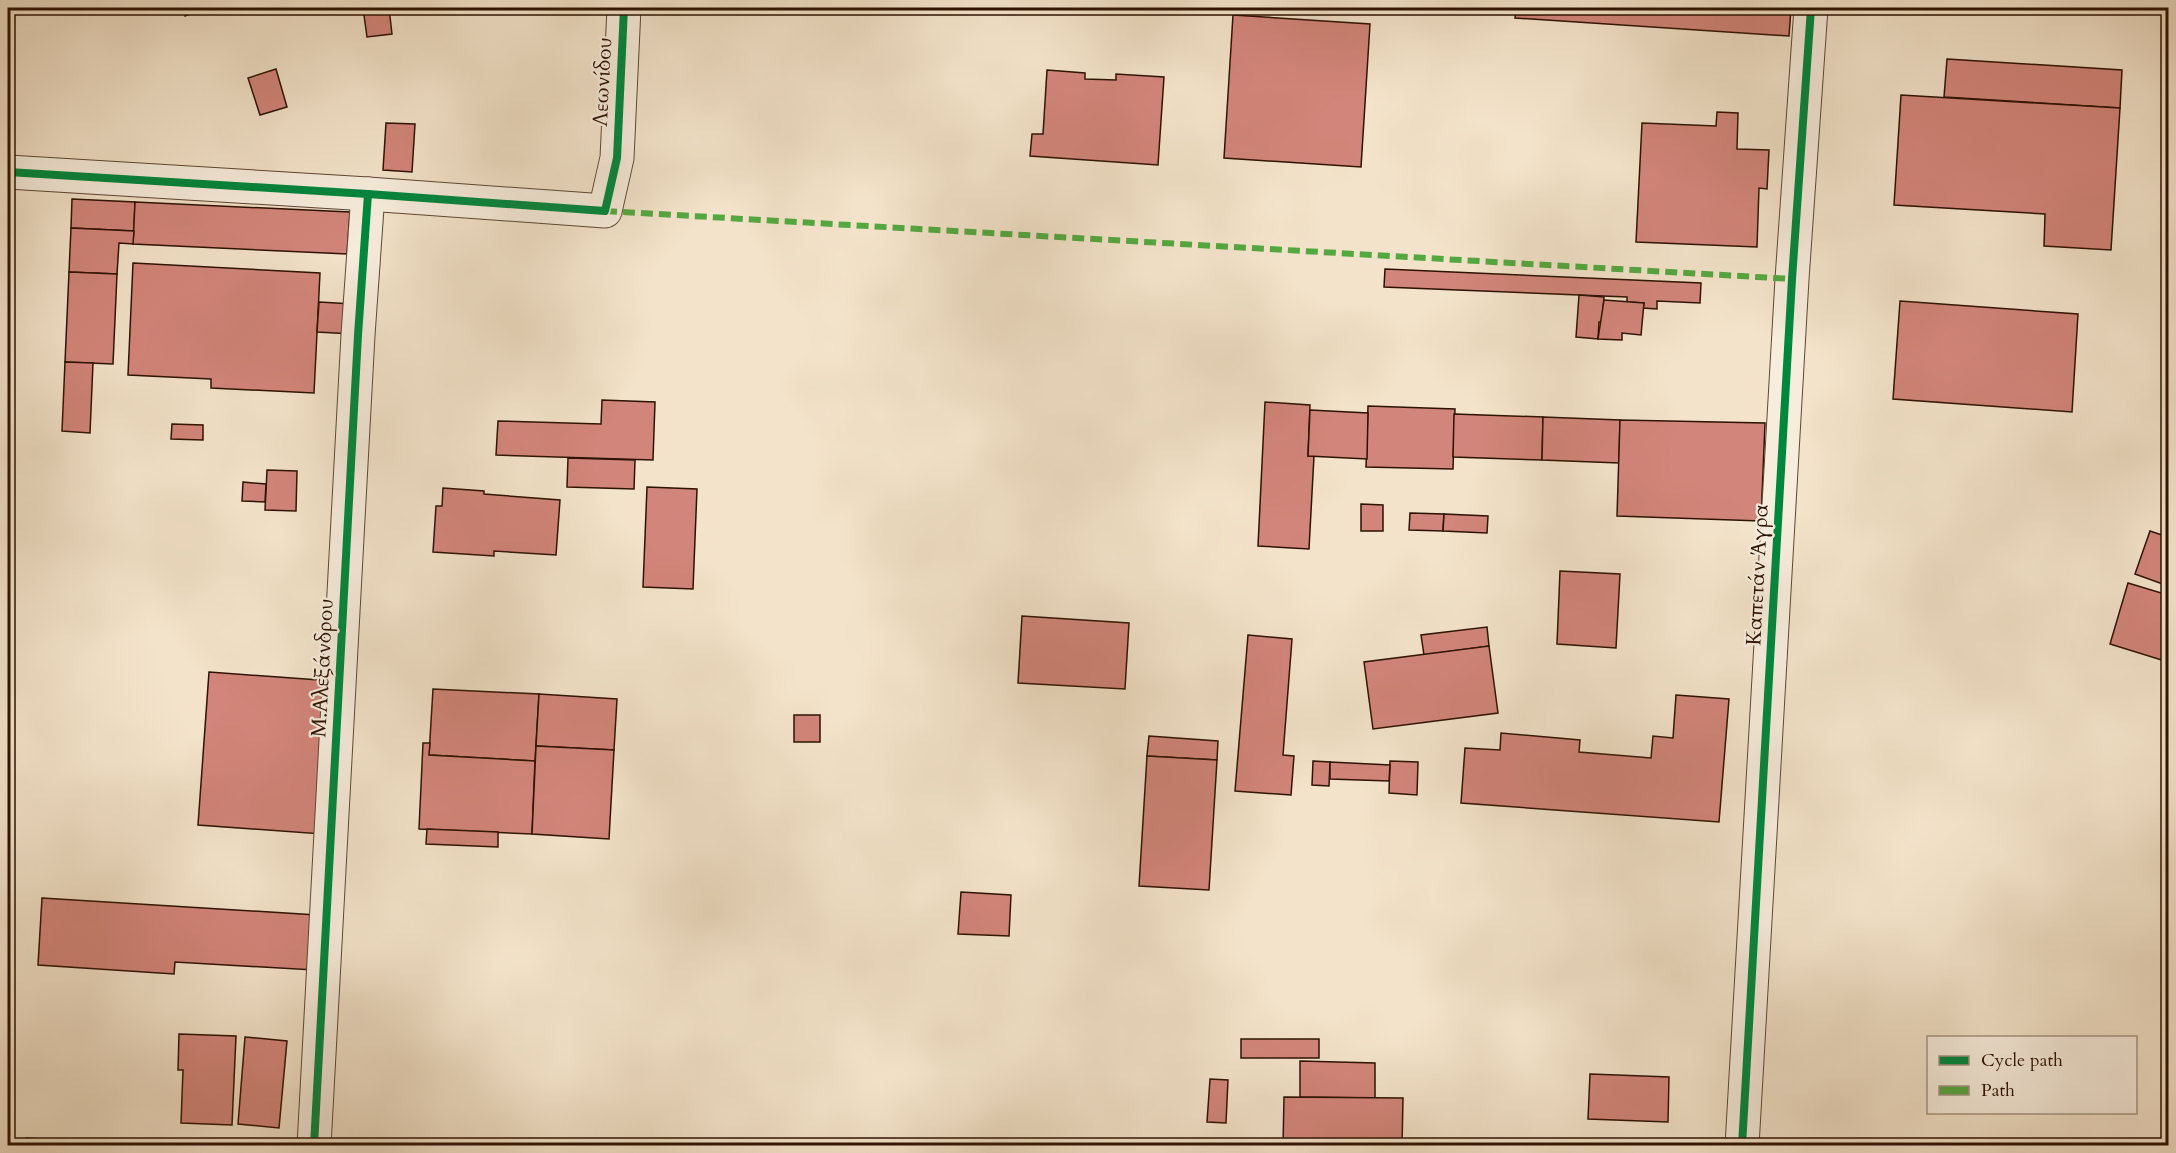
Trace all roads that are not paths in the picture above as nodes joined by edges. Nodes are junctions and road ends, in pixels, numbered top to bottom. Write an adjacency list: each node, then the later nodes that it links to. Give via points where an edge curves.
1 (624, 8): 4 (street, Λεωνίδου, via 617,158 606,211)
2 (1811, 8): 6 (street, Καπετάν Άγρα)
3 (8, 172): 4 (street)
4 (368, 194): 5 (street, Μ.Αλεξάνδρου)
5 (314, 1146)
6 (1742, 1146)

